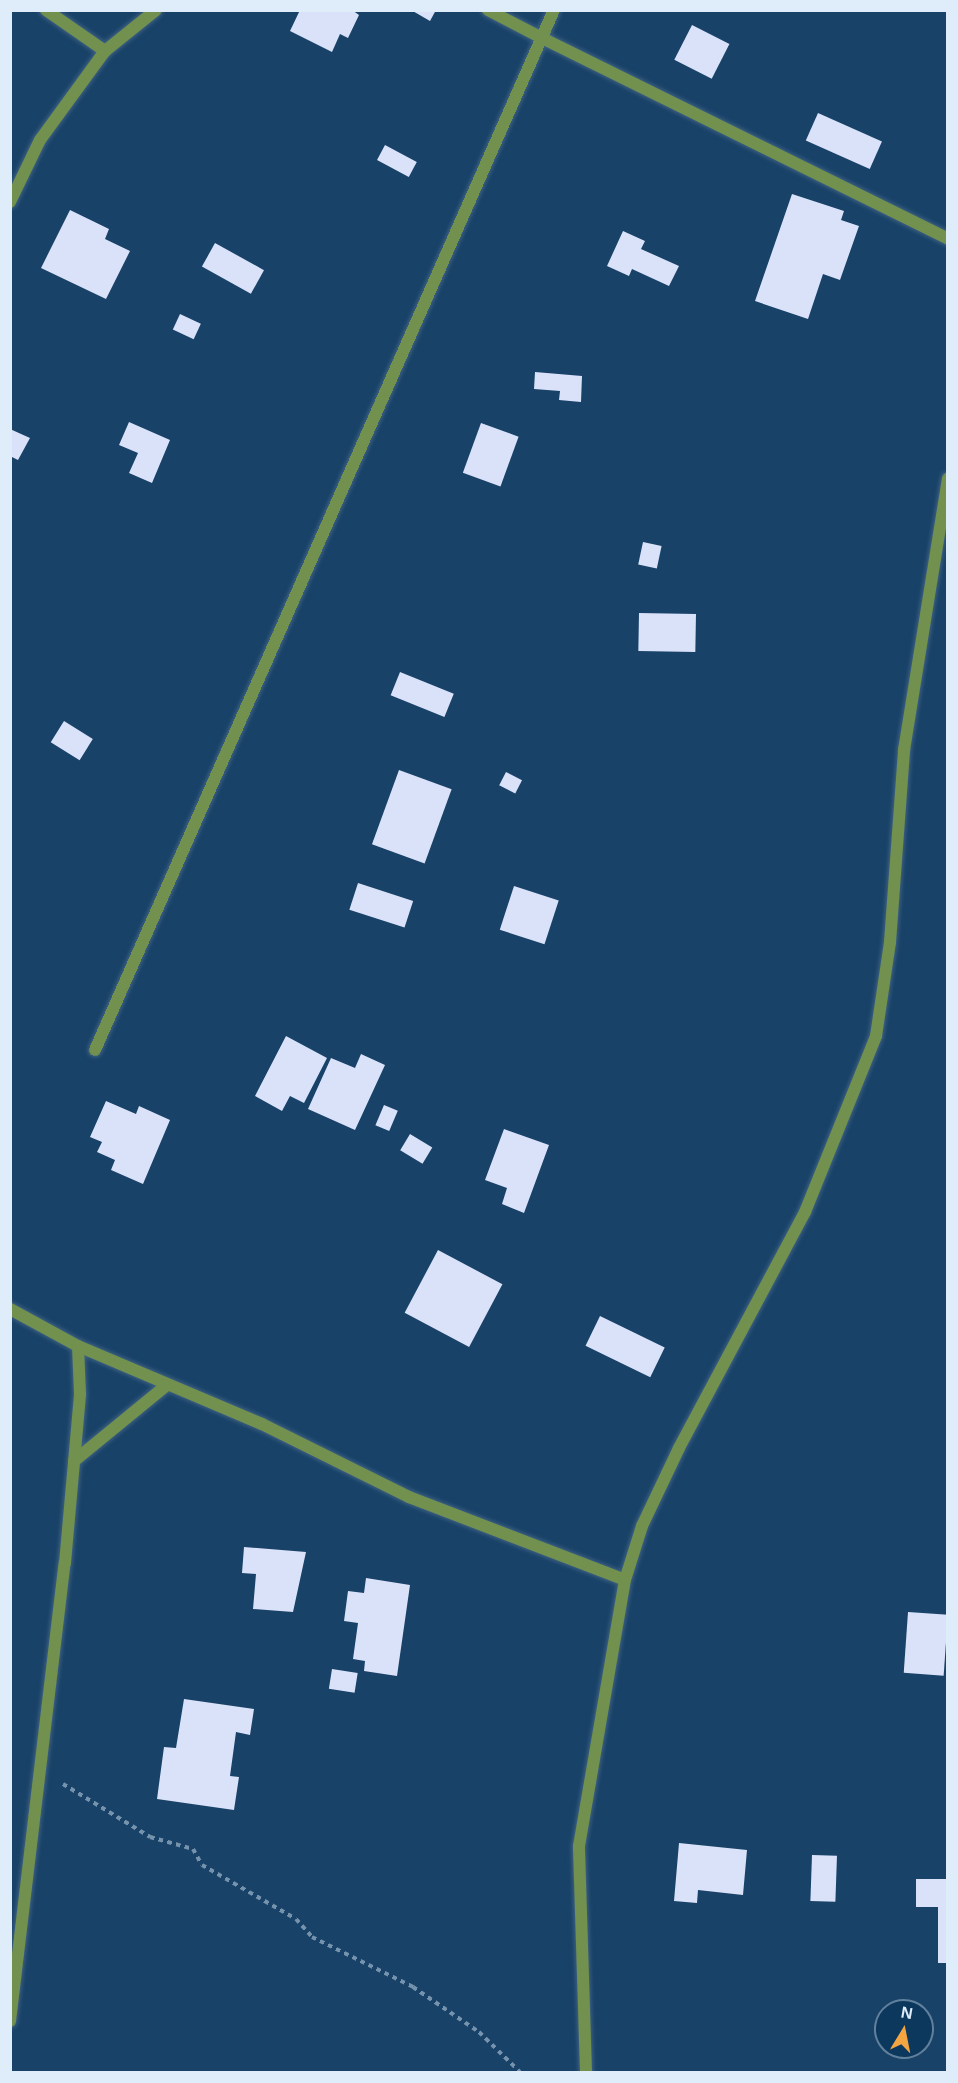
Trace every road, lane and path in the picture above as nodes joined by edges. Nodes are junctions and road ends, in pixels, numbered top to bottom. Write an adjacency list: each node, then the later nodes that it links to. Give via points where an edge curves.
1 (46, 10): 6 (street)
2 (156, 10): 6 (street)
3 (488, 10): 5 (street)
4 (554, 10): 5 (street)
5 (542, 38): 8 (street); 10 (street)
6 (105, 51): 7 (street, via 40,140)
7 (10, 202)
8 (948, 239)
9 (948, 479): 15 (street, via 904,750 890,942 876,1036 805,1212 679,1448 642,1526)
10 (96, 1050)
11 (10, 1310): 12 (street)
12 (78, 1346): 13 (street); 14 (street)
13 (167, 1385): 14 (street); 15 (street, via 262,1424 409,1497)
14 (74, 1461): 16 (street)
15 (625, 1580): 19 (street, via 579,1846)
16 (42, 1770): 17 (street); 18 (path, via 150,1837 193,1849 202,1865 296,1918 312,1937 412,1988 479,2032)
17 (10, 2021)
18 (520, 2073)
19 (586, 2073)

